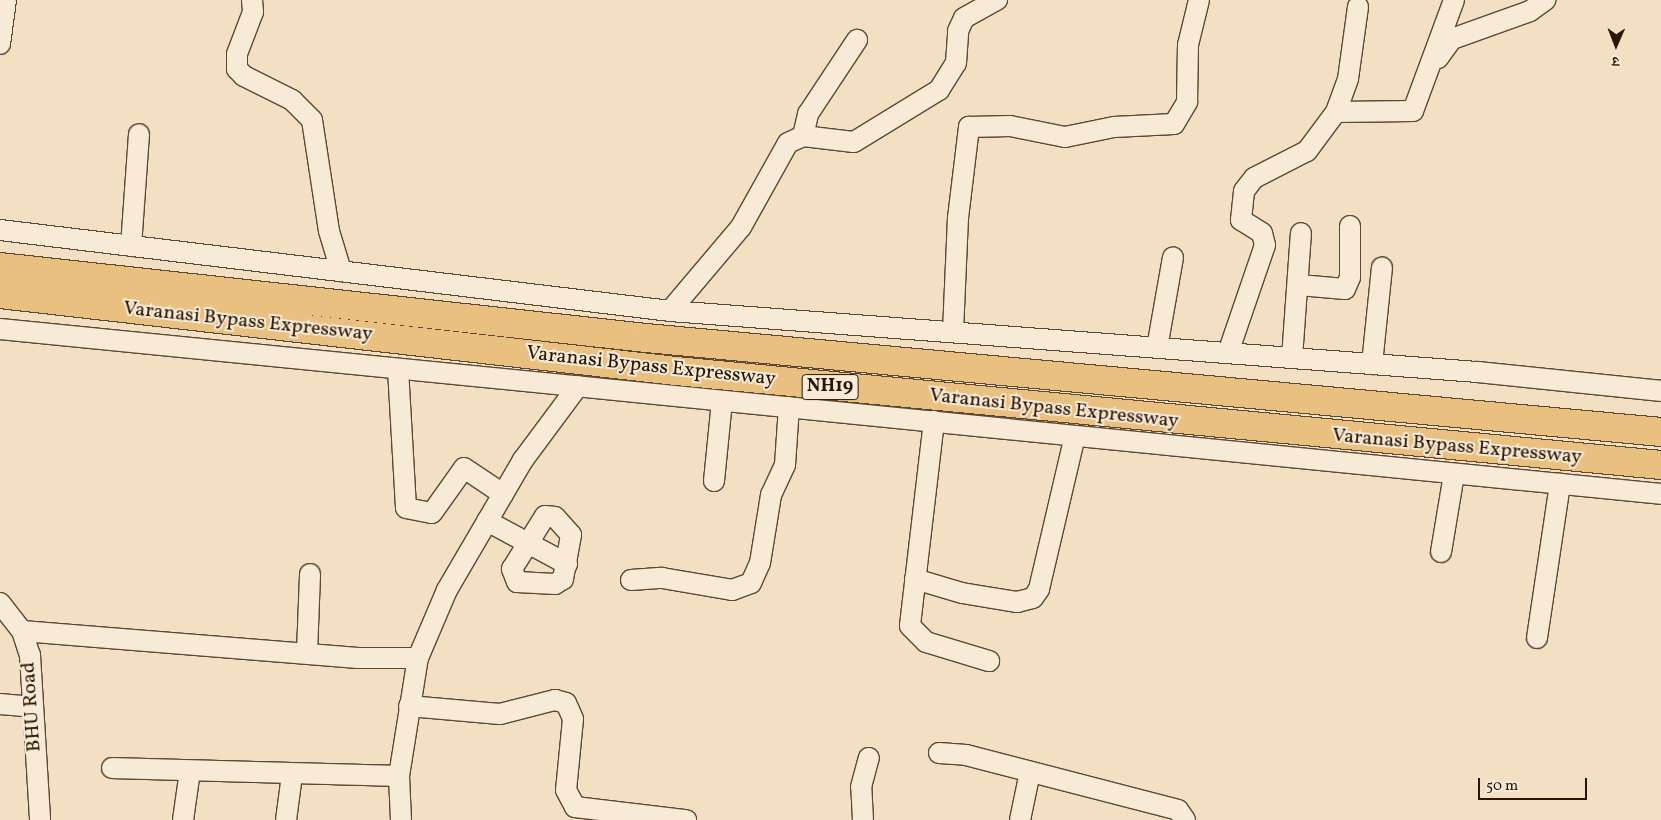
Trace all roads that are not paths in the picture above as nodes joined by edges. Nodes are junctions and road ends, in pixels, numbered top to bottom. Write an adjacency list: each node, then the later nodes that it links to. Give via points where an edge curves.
1 (6, 0): 8 (street)
2 (252, 0): 21 (street, via 253,12 237,54 237,69 292,100 312,120 329,232)
3 (997, 0): 13 (street, via 964,18 958,31 956,63 939,90 854,142)
4 (1199, 0): 26 (street, via 1188,45 1187,102 1174,124 1114,127 1065,137 1010,126 969,127 958,218)
5 (1454, 0): 10 (street)
6 (1545, 0): 10 (street, via 1530,11 1452,40)
7 (1358, 7): 11 (street, via 1348,79)
8 (0, 40)
9 (857, 40): 13 (street, via 808,114)
10 (1434, 64): 11 (street, via 1413,111)
11 (1336, 112): 28 (street, via 1307,151 1254,178 1244,191 1242,220 1262,232 1265,245)
12 (139, 134): 17 (street)
13 (804, 136): 24 (street, via 788,143 741,227)
14 (1350, 226): 22 (street, via 1350,277 1345,289)
15 (0, 230): 17 (street)
16 (1302, 233): 22 (street)
17 (131, 246): 21 (street)
18 (1173, 257): 27 (street)
19 (0, 266): 37 (highway, Varanasi Bypass Expressway / NH19, via 646,338)
20 (1382, 268): 30 (street)
21 (341, 271): 24 (street)
22 (1299, 285): 29 (street)
23 (0, 294): 39 (highway, Varanasi Bypass Expressway / NH19, via 676,371)
24 (670, 311): 26 (street)
25 (0, 329): 31 (street)
26 (953, 332): 27 (street)
27 (1157, 348): 28 (street)
28 (1228, 353): 29 (street)
29 (1292, 358): 30 (street)
30 (1372, 364): 33 (street)
31 (398, 369): 32 (street); 43 (street, via 406,508 432,513 464,468)
32 (578, 386): 34 (street); 43 (street)
33 (1661, 391)
34 (722, 401): 35 (street); 41 (street)
35 (789, 407): 36 (street); 51 (street, via 785,465 772,495 760,563 752,583 732,590 662,578)
36 (934, 422): 38 (street); 50 (street)
37 (1661, 432)
38 (1075, 436): 40 (street); 50 (street, via 1039,590 1033,598 1017,602 962,593)
39 (1661, 464)
40 (1454, 474): 42 (street); 47 (street)
41 (714, 481)
42 (1560, 484): 44 (street); 53 (street)
43 (503, 494): 45 (street)
44 (1661, 494)
45 (487, 521): 46 (street); 55 (street, via 447,590)
46 (527, 543): 48 (street); 48 (street, via 546,516 555,517 571,535); 48 (street, via 512,569 517,582 560,583)
47 (1441, 552)
48 (567, 564)
49 (310, 574): 54 (street)
50 (915, 579): 56 (street, via 910,626 915,636)
51 (630, 580)
52 (8, 616): 54 (street); 59 (street, BHU Road, via 30,655)
53 (1537, 638)
54 (307, 653): 55 (street)
55 (418, 658): 58 (street)
56 (989, 661)
57 (0, 704): 59 (street)
58 (409, 706): 66 (street); 67 (street, via 500,714 554,700 566,703 573,719 566,790 575,808)
59 (33, 707): 68 (street, BHU Road)
60 (938, 753): 64 (street)
61 (869, 758): 73 (street, via 861,787)
62 (112, 768): 63 (street)
63 (190, 771): 65 (street); 69 (street)
64 (1030, 772): 74 (street); 75 (street, via 1178,810)
65 (292, 775): 66 (street); 70 (street)
66 (399, 776): 71 (street)
67 (588, 816): 72 (street)
68 (40, 820)
69 (183, 820)
70 (286, 820)
71 (401, 820)
72 (686, 820)
73 (863, 820)
74 (1020, 820)
75 (1185, 820)

